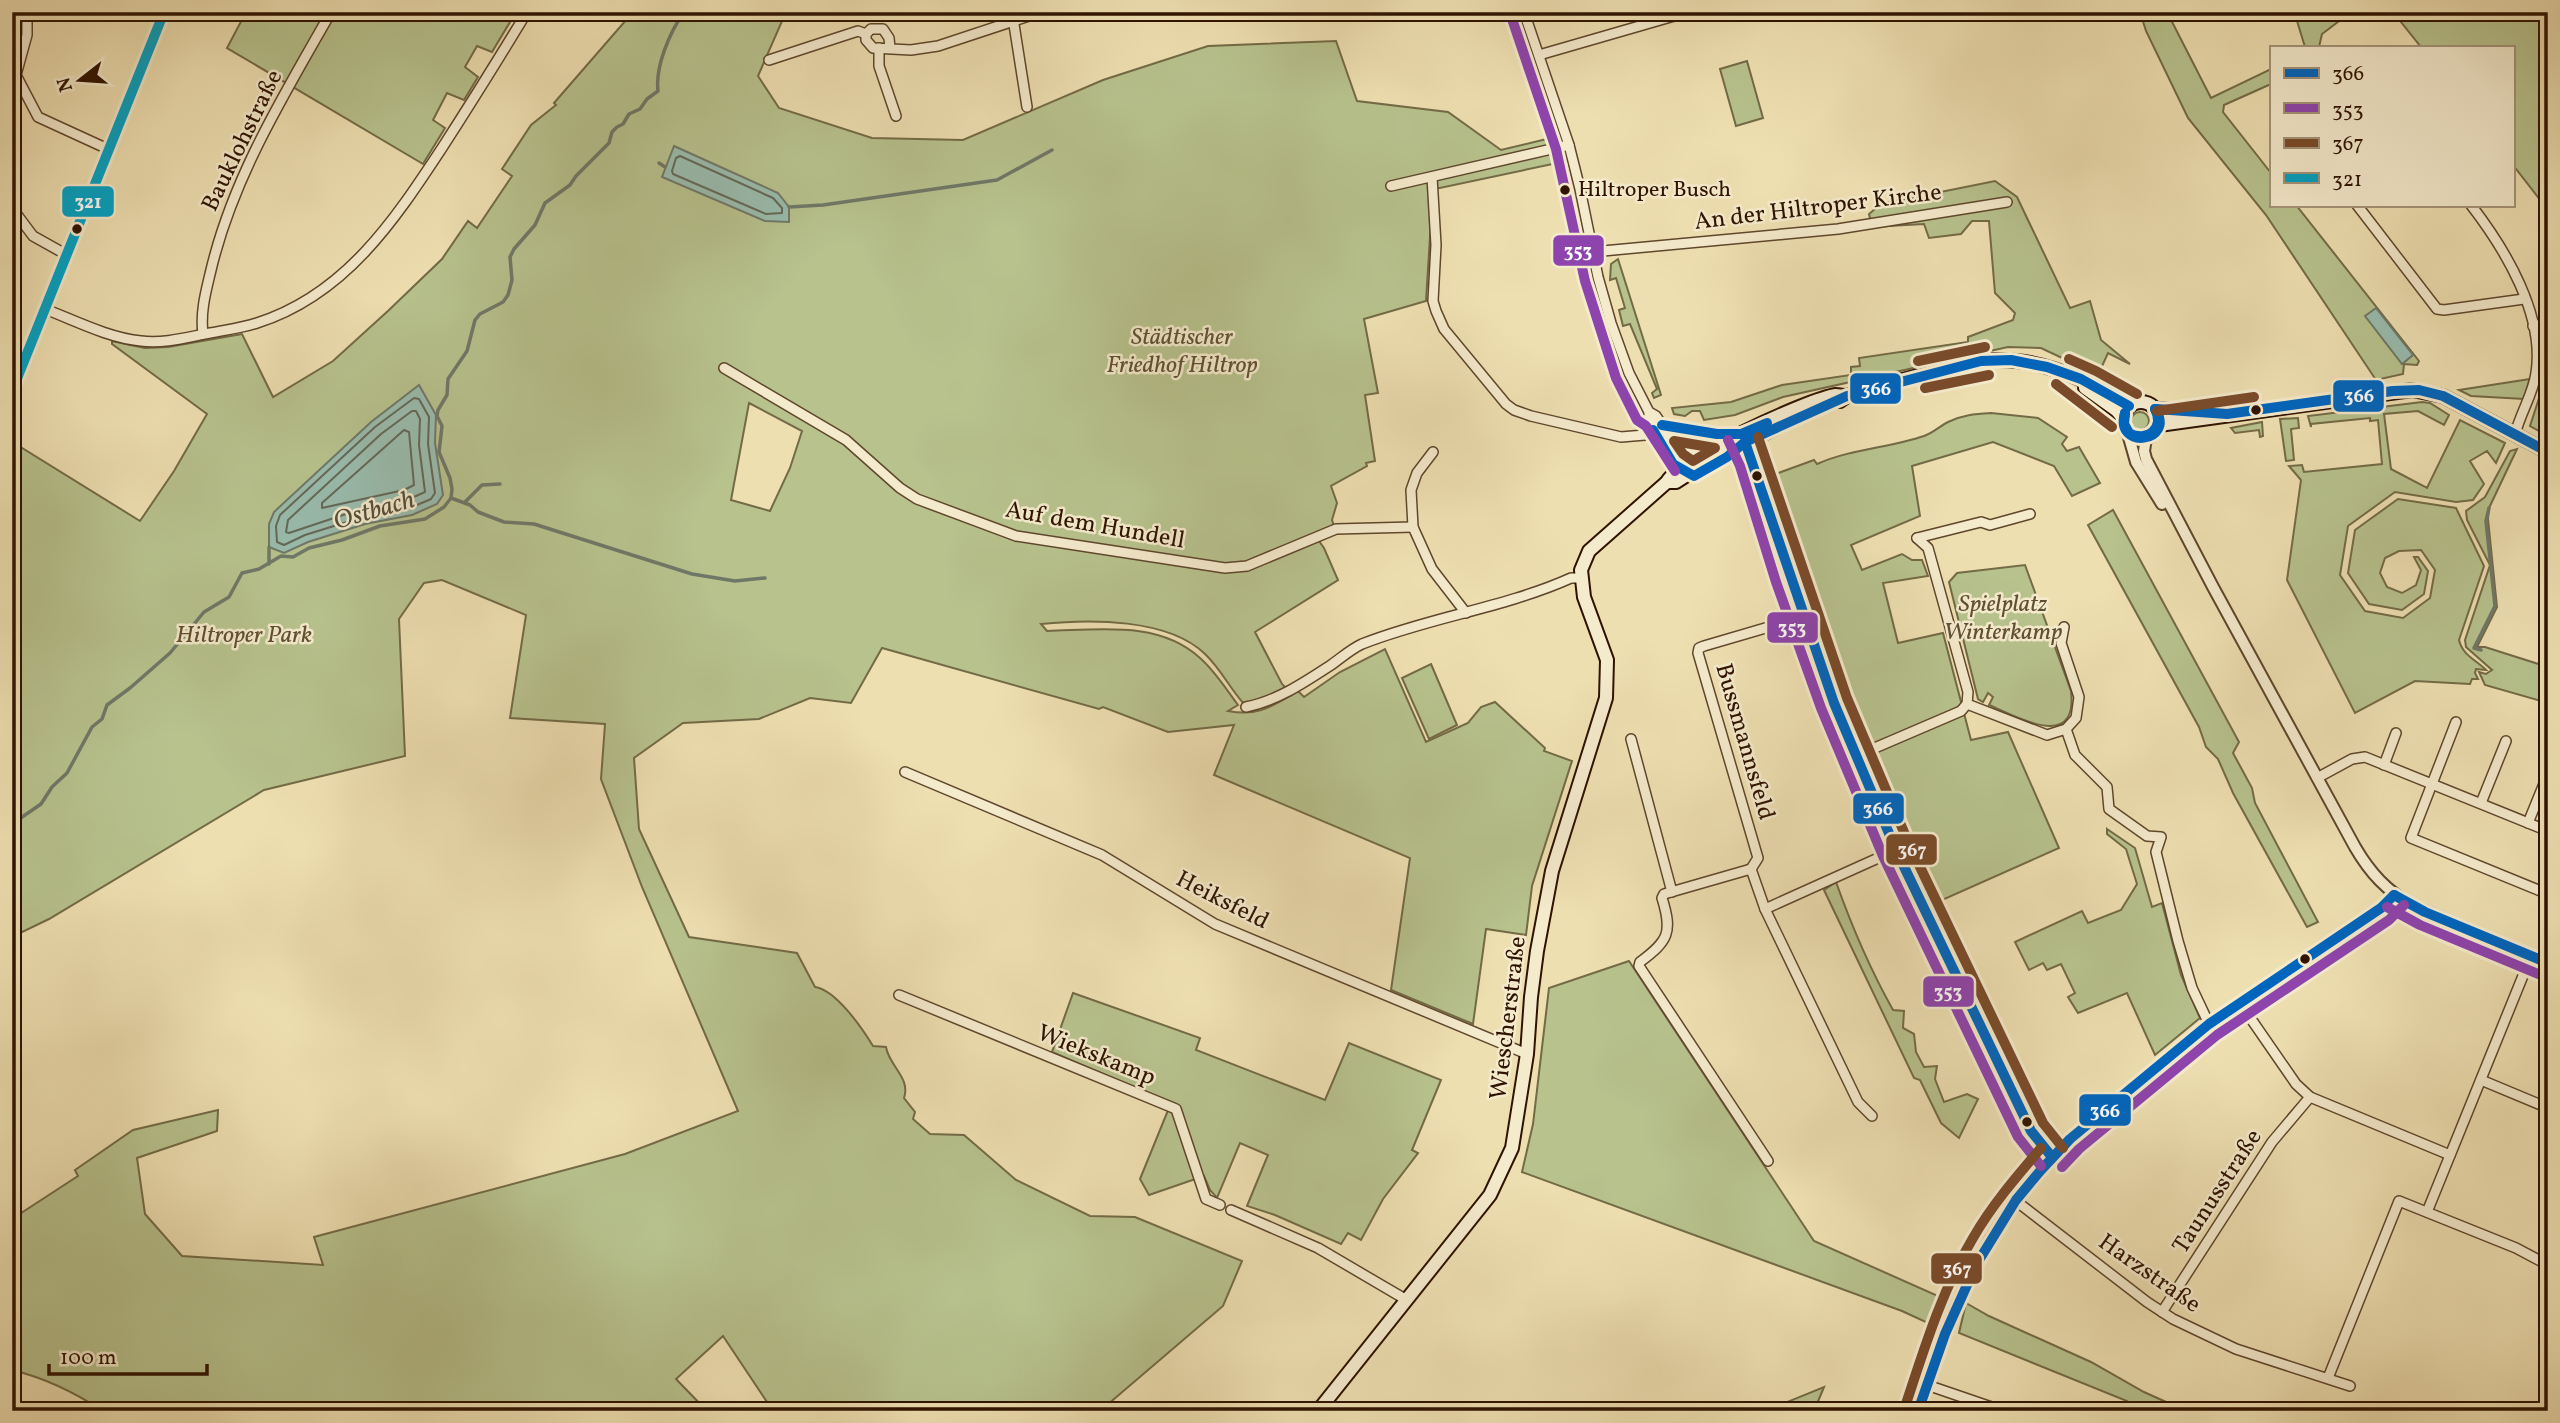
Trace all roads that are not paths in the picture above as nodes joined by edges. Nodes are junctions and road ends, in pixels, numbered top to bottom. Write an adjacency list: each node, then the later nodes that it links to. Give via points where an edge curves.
1 (27, 12): 17 (street, via 27,35 16,75 33,111)
2 (164, 12): 17 (street)
3 (331, 12): 30 (street, Bauklohstraße, via 235,193 205,293)
4 (527, 12): 30 (street, via 429,170 365,253 336,279 280,314)
5 (1041, 12): 8 (street)
6 (1524, 12): 12 (street)
7 (1688, 12): 12 (street)
8 (1013, 16): 11 (street, via 938,46); 14 (street)
9 (866, 34): 10 (street, via 869,46); 11 (street, via 883,29); 13 (street, via 858,31)
10 (879, 48): 11 (street); 15 (street)
11 (890, 48)
12 (1539, 55): 16 (street)
13 (769, 60)
14 (1027, 107)
15 (896, 117)
16 (1569, 145): 18 (street); 24 (street)
17 (110, 150): 25 (street)
18 (1432, 177): 19 (street); 37 (street, via 1436,311 1444,329 1506,404 1531,416 1621,438 1645,435)
19 (1391, 186)
20 (2007, 202): 24 (street, An der Hiltroper Kirche, via 1838,229)
21 (2358, 206): 26 (street, via 2437,309)
22 (2472, 206): 26 (street, via 2509,261)
23 (12, 208): 25 (street, via 33,236)
24 (1592, 252): 37 (street, via 1621,353 1649,412 1648,419)
25 (68, 255): 27 (street)
26 (2525, 299): 29 (street)
27 (45, 309): 30 (street, via 142,341); 32 (street)
28 (2548, 323): 29 (street)
29 (2533, 326): 39 (street, via 2536,376)
30 (203, 334)
31 (724, 368): 48 (street, Auf dem Hundell, via 846,440 917,499 1016,536 1225,568 1247,566 1336,529)
32 (12, 393)
33 (2156, 409): 34 (main road, via 2143,402); 35 (main road); 36 (main road)
34 (2126, 412): 38 (main road, via 2124,427); 40 (main road, via 2117,411 2047,366 1993,360 1847,396)
35 (2227, 414): 36 (main road); 39 (main road, via 2412,390 2442,396)
36 (2159, 425): 41 (main road)
37 (1657, 427): 44 (street)
38 (2129, 433): 41 (main road); 47 (street, via 2136,462)
39 (2515, 435): 43 (main road)
40 (1743, 438): 44 (main road); 52 (street)
41 (2146, 438): 47 (street, via 2146,459)
42 (1433, 452): 48 (street, via 1411,490)
43 (2548, 452)
44 (1684, 469): 50 (main road, via 1676,482 1667,482 1589,551)
45 (2030, 514): 54 (street, via 1917,538 1928,548 1968,692)
46 (2548, 514): 49 (street)
47 (2179, 525): 65 (street)
48 (1413, 527): 51 (street, via 1432,569)
49 (2544, 547)
50 (1581, 578): 51 (street); 81 (main road, Wiescherstraße, via 1607,660 1608,684 1552,871 1531,997)
51 (1466, 612): 55 (street, via 1359,646 1298,687)
52 (1803, 617): 61 (street); 71 (street, Bussmannsfeld, via 1699,648 1758,858)
53 (2064, 627): 57 (street, via 2061,643 2079,697 2076,718)
54 (1967, 705): 57 (street, via 2048,734); 61 (street)
55 (1246, 707)
56 (2456, 722): 66 (street)
57 (2066, 729): 80 (street, via 2075,755 2107,788 2109,809 2147,835 2161,837 2156,852 2175,929 2192,988)
58 (2396, 733): 62 (street)
59 (1631, 739): 72 (street)
60 (2506, 741): 67 (street)
61 (1856, 756): 70 (street)
62 (2384, 765): 65 (street, via 2359,757); 66 (street)
63 (905, 772): 81 (street, Heiksfeld, via 1102,855 1215,924)
64 (2548, 774): 68 (street)
65 (2317, 778): 74 (street, via 2363,860)
66 (2431, 784): 67 (street); 73 (street, via 2411,838)
67 (2481, 803): 68 (street)
68 (2528, 823): 69 (street)
69 (2548, 831)
70 (1896, 850): 75 (street); 87 (street, via 2031,1131)
71 (1751, 869): 72 (street); 75 (street, Bussmannsfeld)
72 (1672, 892): 88 (street, via 1662,898 1666,936 1639,966)
73 (2548, 894)
74 (2394, 895): 76 (street); 79 (street)
75 (1765, 909): 85 (street, Bussmannsfeld, via 1858,1102)
76 (2531, 956): 77 (street); 82 (street)
77 (2548, 962)
78 (899, 995): 90 (street, Wiekskamp, via 1176,1109 1206,1199)
79 (2240, 1003): 80 (street); 83 (street, via 2296,1084)
80 (2209, 1024): 87 (street)
81 (1527, 1054): 94 (main road, Wiescherstraße, via 1509,1158 1490,1195)
82 (2481, 1080): 84 (street); 86 (street)
83 (2311, 1097): 86 (street); 95 (street, Taunusstraße, via 2272,1142)
84 (2548, 1108)
85 (1872, 1116)
86 (2450, 1155): 92 (street)
87 (2052, 1157): 89 (street)
88 (1768, 1161)
89 (2016, 1201): 95 (street, Harzstraße); 97 (street, via 1965,1283)
90 (1220, 1205)
91 (1231, 1210): 94 (street, via 1318,1248)
92 (2427, 1212): 93 (street); 96 (street, via 2399,1201)
93 (2548, 1265)
94 (1405, 1299): 99 (main road, Wiescherstraße)
95 (2162, 1312): 96 (street, Harzstraße, via 2236,1349)
96 (2328, 1378): 98 (street, Harzstraße)
97 (1927, 1385): 100 (street); 101 (street)
98 (2350, 1386)
99 (1318, 1411)
100 (1918, 1411)
101 (2003, 1411)

